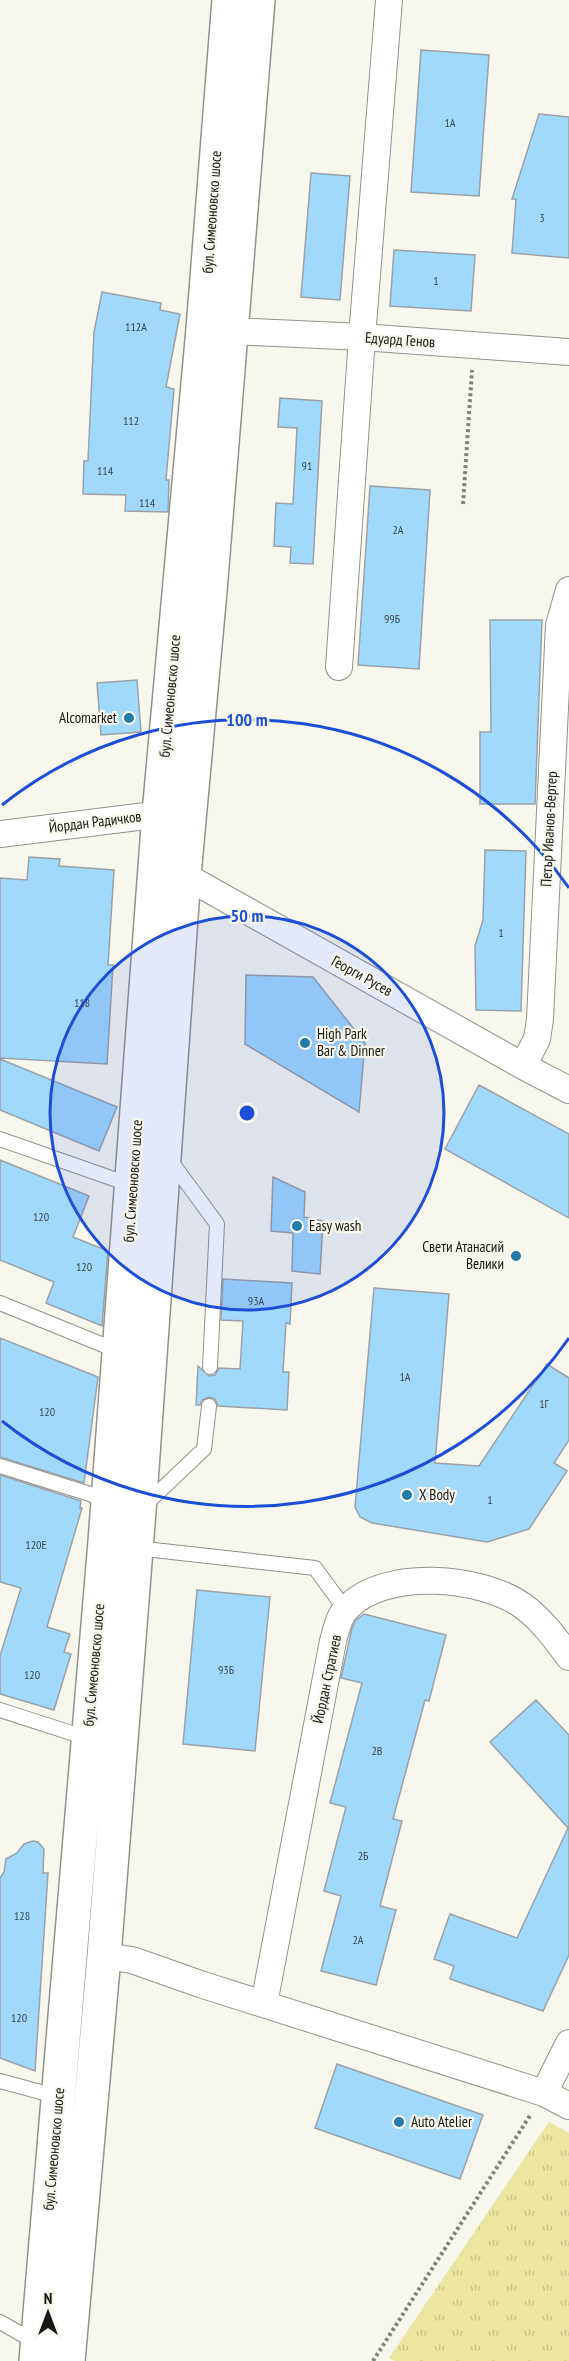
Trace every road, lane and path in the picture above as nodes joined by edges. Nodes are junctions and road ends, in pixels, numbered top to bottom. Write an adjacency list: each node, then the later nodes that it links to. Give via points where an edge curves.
1 (229, 0): 11 (main road, бул. Симеоновско шосе, via 203,329)
2 (258, 0): 4 (main road, бул. Симеоновско шосе)
3 (389, 0): 5 (street)
4 (231, 331): 5 (street, Едуард Генов); 11 (main road, бул. Симеоновско шосе)
5 (362, 337): 6 (street, Едуард Генов); 10 (street)
6 (474, 345): 7 (street, Едуард Генов); 8 (path)
7 (569, 352)
8 (464, 504)
9 (569, 590): 14 (street, Петър Иванов-Вертер, via 559,625 540,1019 537,1039)
10 (339, 667)
11 (175, 812): 12 (street, Йордан Радичков); 13 (main road, бул. Симеоновско шосе)
12 (0, 834)
13 (170, 868): 14 (street, Георги Русев); 17 (main road, бул. Симеоновско шосе); 18 (main road, бул. Симеоновско шосе)
14 (523, 1066): 15 (street, Георги Русев)
15 (569, 1090)
16 (0, 1138): 18 (lane)
17 (164, 1153): 21 (lane, via 217,1224); 25 (main road, бул. Симеоновско шосе)
18 (133, 1185): 20 (main road, бул. Симеоновско шосе)
19 (0, 1303): 20 (lane)
20 (120, 1352): 24 (main road, бул. Симеоновско шосе)
21 (210, 1367)
22 (209, 1406): 25 (lane, via 204,1449)
23 (0, 1466): 24 (lane)
24 (109, 1500): 30 (main road, бул. Симеоновско шосе)
25 (139, 1511): 26 (main road, бул. Симеоновско шосе)
26 (136, 1548): 27 (lane, via 315,1568); 31 (main road, бул. Симеоновско шосе)
27 (345, 1609): 28 (street, via 368,1592 404,1582 451,1582 486,1589 522,1606 543,1623); 32 (street, Йордан Стратиев, via 333,1641)
28 (569, 1657)
29 (0, 1710): 30 (lane)
30 (87, 1738): 36 (main road, бул. Симеоновско шосе)
31 (104, 1956): 32 (street, via 132,1960); 40 (main road, бул. Симеоновско шосе)
32 (264, 2004): 35 (street)
33 (569, 2043): 35 (street)
34 (0, 2081): 36 (lane)
35 (544, 2093): 37 (street); 41 (path)
36 (59, 2097): 39 (main road, бул. Симеоновско шосе)
37 (569, 2106)
38 (0, 2322): 39 (lane)
39 (37, 2352)
40 (68, 2361)
41 (373, 2361)

